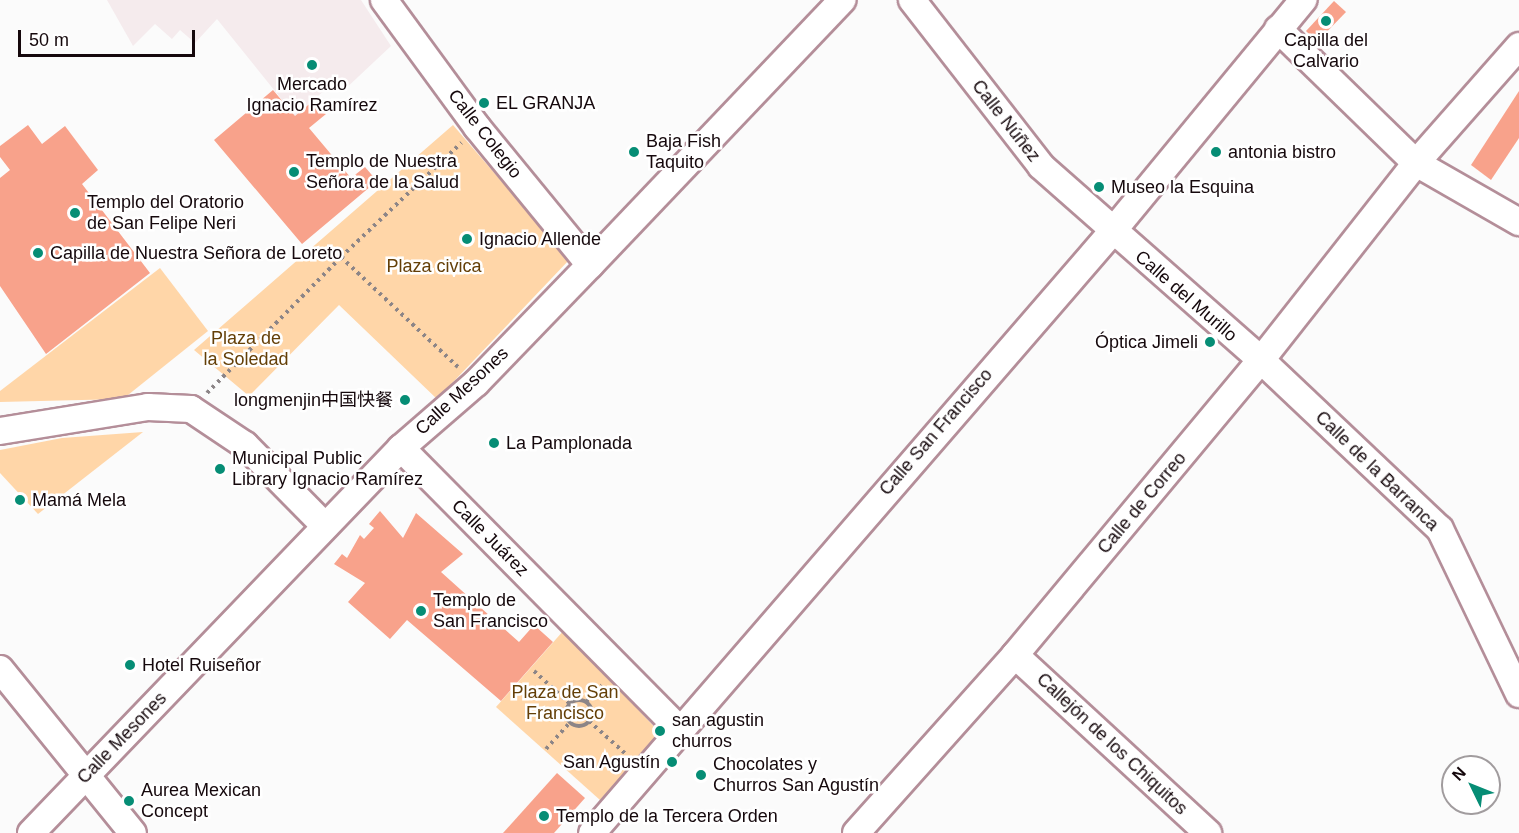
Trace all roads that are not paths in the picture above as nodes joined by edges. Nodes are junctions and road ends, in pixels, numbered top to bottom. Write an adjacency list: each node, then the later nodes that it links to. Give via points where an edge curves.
1 (384, 0): 10 (street, Calle Colegio, via 477,128)
2 (842, 0): 10 (street, Calle Mesones)
3 (912, 0): 9 (street, Calle Núñez, via 1041,166)
4 (1303, 0): 5 (street, Calle San Francisco)
5 (1278, 29): 7 (street); 9 (street, Calle San Francisco)
6 (1519, 46): 7 (street, Calle de Correo)
7 (1416, 163): 8 (street); 11 (street, Calle de Correo)
8 (1519, 222)
9 (1112, 232): 11 (street, Calle del Murillo); 18 (street, Calle San Francisco)
10 (590, 265): 13 (street, Calle Mesones, via 476,383)
11 (1261, 360): 15 (street, Calle de Correo); 17 (street, Calle de la Barranca, via 1440,529)
12 (0, 431): 14 (street, via 148,407 191,409 245,446)
13 (401, 448): 14 (street, Calle Mesones); 18 (street, Calle Juárez)
14 (325, 526): 19 (street, Calle Mesones)
15 (1016, 655): 23 (street, Calle de Correo); 24 (street, Callejón de los Chiquitos)
16 (0, 669): 19 (street)
17 (1519, 694)
18 (680, 730): 20 (street, Calle San Francisco)
19 (86, 776): 21 (street, Calle Mesones); 22 (street)
20 (601, 830)
21 (31, 833)
22 (133, 833)
23 (856, 833)
24 (1208, 833)

